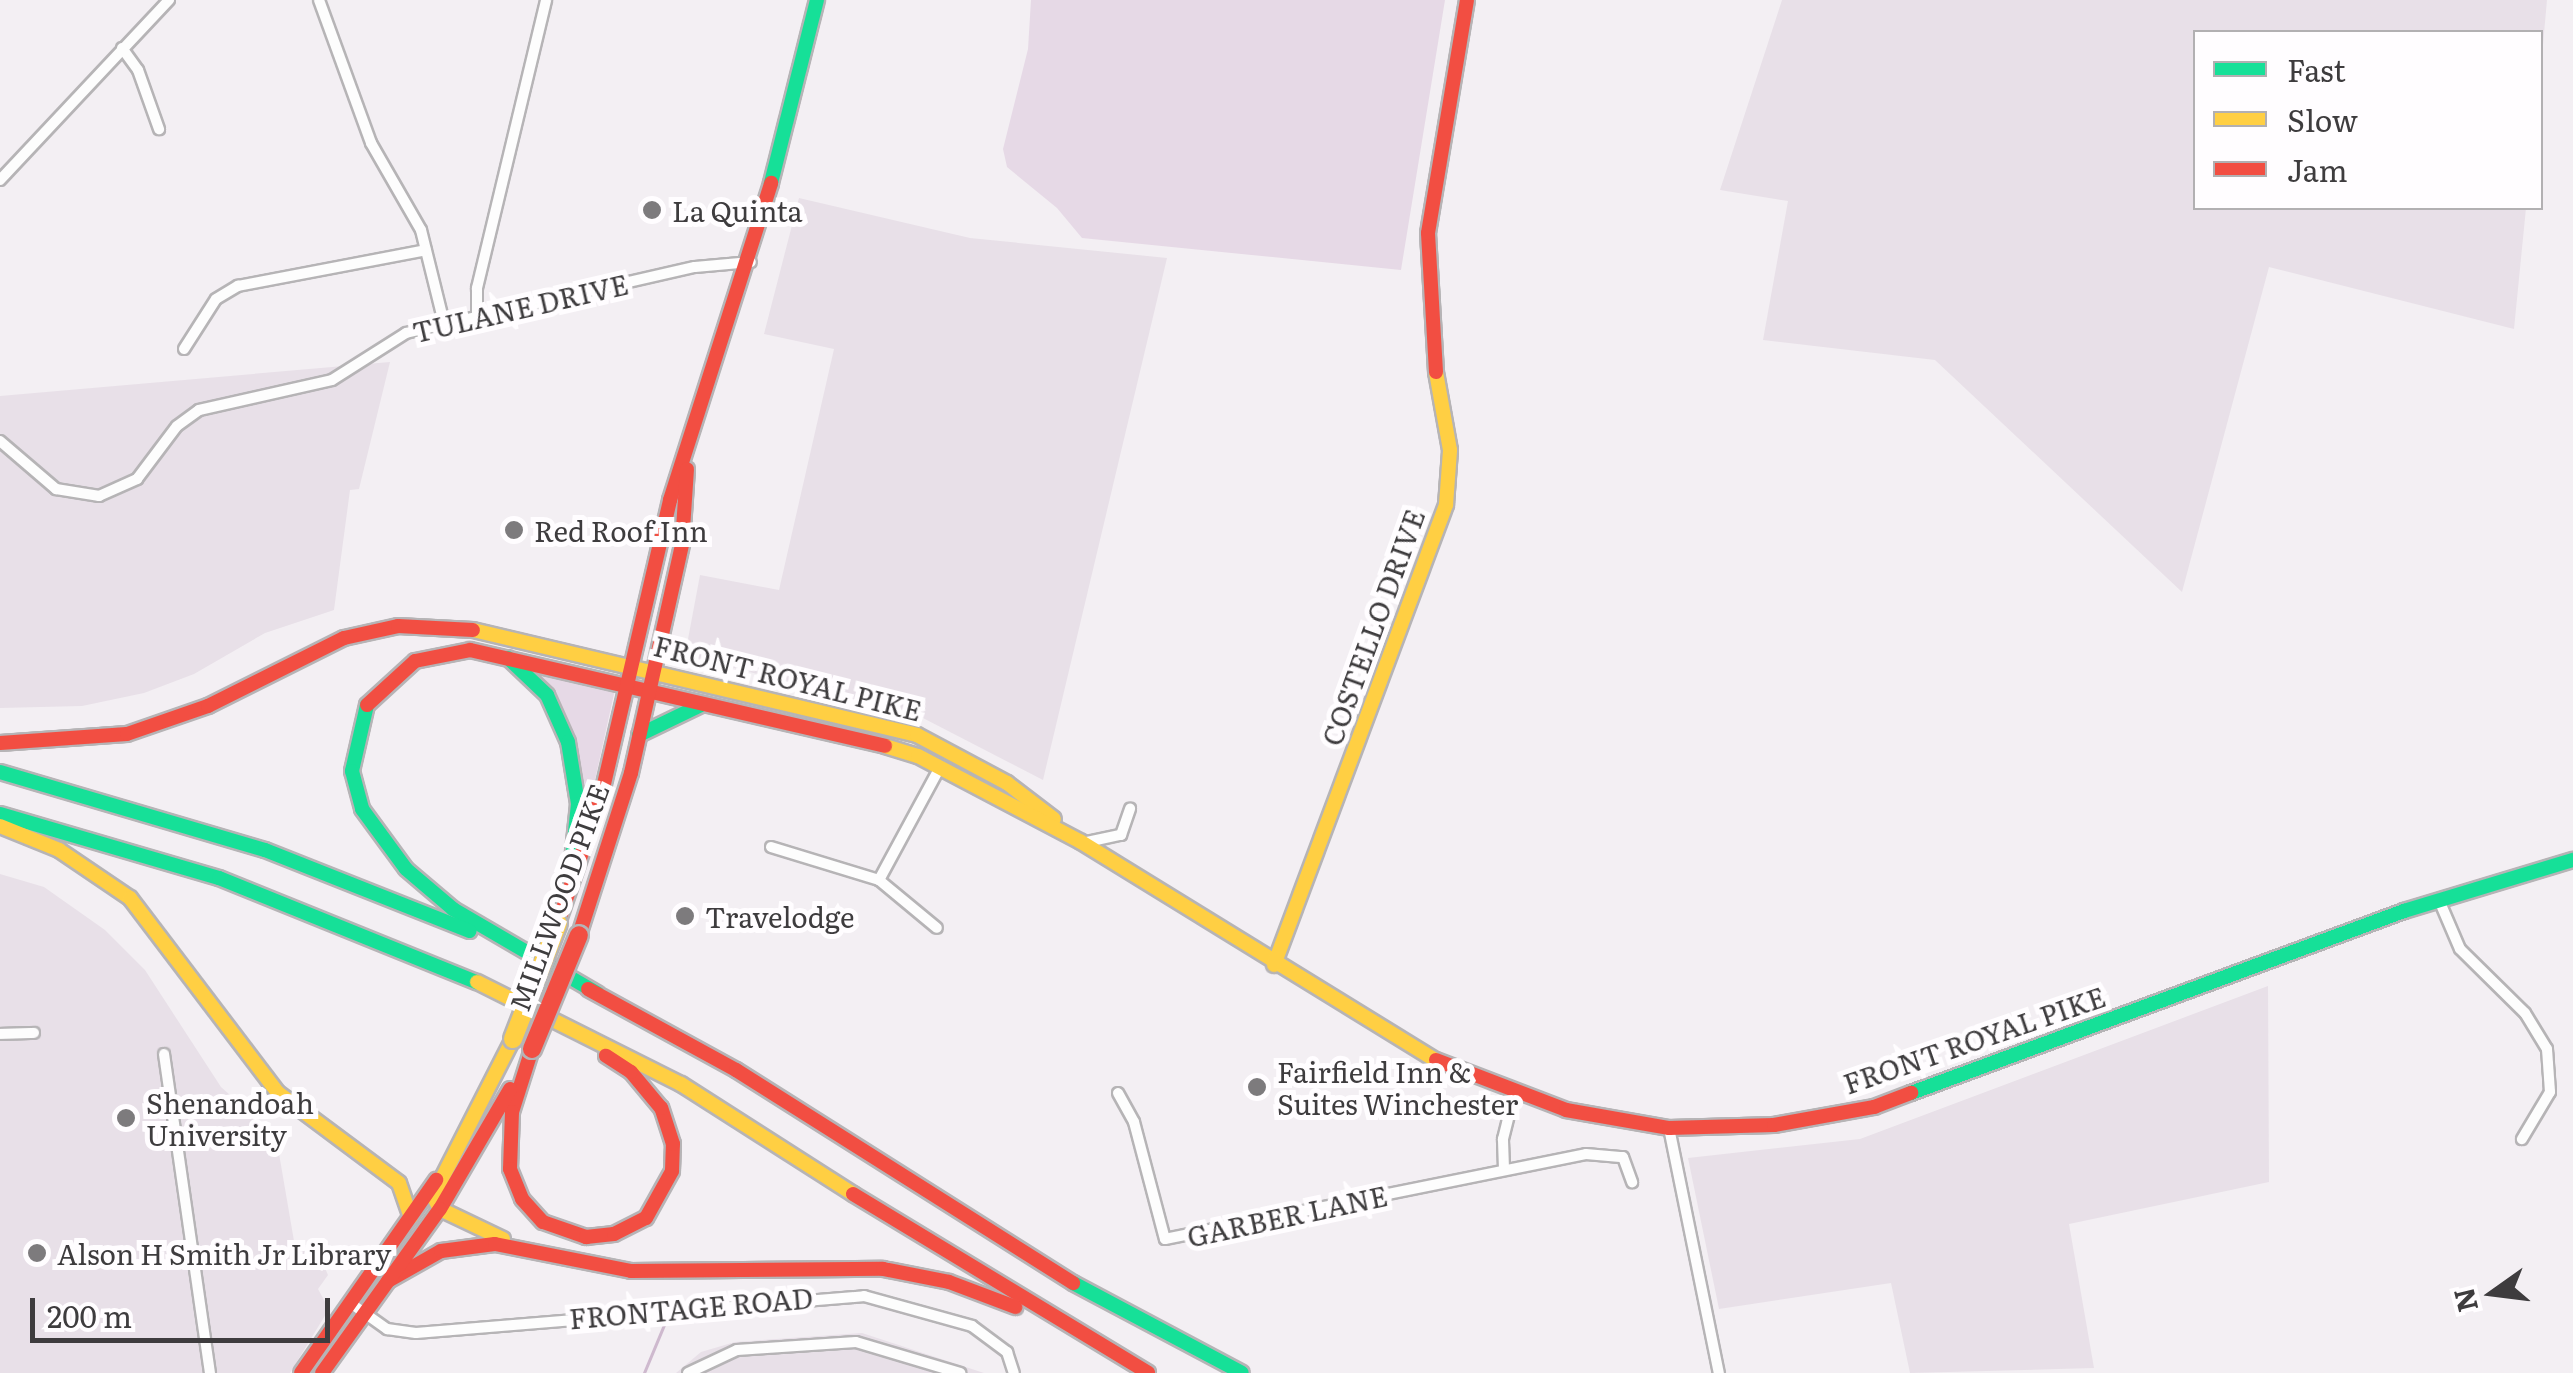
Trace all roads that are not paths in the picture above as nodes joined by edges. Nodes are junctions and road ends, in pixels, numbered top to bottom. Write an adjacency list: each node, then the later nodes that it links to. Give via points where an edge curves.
1 (169, 0): 6 (street)
2 (319, 0): 9 (street, via 371,143)
3 (546, 0): 11 (street, via 477,288)
4 (817, 0): 10 (main road, MILLWOOD PIKE)
5 (1466, 0): 37 (main road, COSTELLO DRIVE, via 1428,233 1430,334 1450,450 1446,506)
6 (122, 48): 7 (street, via 138,70); 8 (street)
7 (159, 129)
8 (0, 180)
9 (426, 250): 12 (street); 13 (street, via 238,286 216,299)
10 (751, 262): 11 (street, TULANE DRIVE, via 695,267); 15 (main road, MILLWOOD PIKE)
11 (477, 316): 12 (street, TULANE DRIVE)
12 (444, 323): 14 (street, TULANE DRIVE, via 393,339 332,380 198,410 177,426 137,479 99,496 56,489)
13 (184, 350)
14 (0, 442)
15 (688, 456): 17 (main road, MILLWOOD PIKE, via 664,520); 18 (main road, MILLWOOD PIKE, via 682,544)
16 (508, 658): 19 (main road, FRONT ROYAL PIKE); 35 (main road, via 547,696 568,742 578,804); 38 (main road, FRONT ROYAL PIKE, via 444,651 392,677 358,725 354,788 374,830 427,888 469,920)
17 (630, 666): 18 (main road, FRONT ROYAL PIKE); 19 (main road, MILLWOOD PIKE); 23 (main road, FRONT ROYAL PIKE, via 458,626 380,628 329,643 208,706 148,728 96,740)
18 (654, 671): 20 (main road, MILLWOOD PIKE); 24 (main road, FRONT ROYAL PIKE, via 870,721)
19 (626, 685): 20 (main road, FRONT ROYAL PIKE); 35 (main road, MILLWOOD PIKE, via 601,796)
20 (649, 690): 21 (main road, FRONT ROYAL PIKE); 22 (main road, MILLWOOD PIKE)
21 (707, 703): 22 (main road); 25 (main road, FRONT ROYAL PIKE, via 868,740)
22 (640, 734): 42 (main road, MILLWOOD PIKE, bridge, via 616,830)
23 (0, 743)
24 (940, 745): 25 (street); 30 (main road, FRONT ROYAL PIKE, via 1014,788)
25 (940, 766): 30 (main road, FRONT ROYAL PIKE); 33 (street)
26 (0, 772): 38 (main road, via 265,850 424,910)
27 (1130, 809): 30 (street, via 1121,835)
28 (0, 814): 39 (main road, via 219,878 406,950)
29 (0, 826): 52 (main road, via 59,850 130,898 277,1092 399,1183)
30 (1081, 842): 37 (main road, FRONT ROYAL PIKE)
31 (771, 847): 33 (street)
32 (2573, 860): 34 (main road, FRONT ROYAL PIKE)
33 (879, 880): 36 (street)
34 (2438, 899): 46 (main road, FRONT ROYAL PIKE, via 1874,1107 1774,1125); 47 (street, via 2460,949 2525,1014 2546,1049 2550,1092)
35 (566, 903): 49 (main road, MILLWOOD PIKE, bridge, via 513,1039)
36 (938, 928)
37 (1274, 964): 45 (main road, FRONT ROYAL PIKE, via 1416,1052)
38 (597, 993): 64 (main road, via 736,1070 1082,1290)
39 (558, 1019): 42 (main road, via 631,1072 666,1118 673,1144 670,1182 639,1223 600,1237 570,1235 543,1222 522,1199 510,1170 508,1135); 56 (main road, via 732,1114)
40 (34, 1033): 41 (street)
41 (0, 1034)
42 (532, 1049): 51 (main road, MILLWOOD PIKE)
43 (164, 1054): 57 (street)
44 (1118, 1093): 48 (street, GARBER LANE, via 1134,1122 1165,1240)
45 (1514, 1095): 46 (main road, FRONT ROYAL PIKE); 48 (street, via 1503,1139)
46 (1669, 1128): 65 (street)
47 (2522, 1139)
48 (1504, 1169): 50 (street, GARBER LANE, via 1617,1154 1627,1161)
49 (437, 1177): 51 (main road, via 433,1196); 52 (main road, MILLWOOD PIKE)
50 (1632, 1182)
51 (440, 1209): 53 (main road); 54 (main road, MILLWOOD PIKE)
52 (411, 1217): 55 (main road, MILLWOOD PIKE)
53 (536, 1253): 54 (main road, via 495,1244 458,1246); 56 (main road, via 631,1270 837,1265 906,1272 972,1290)
54 (388, 1280): 55 (main road, MILLWOOD PIKE)
55 (357, 1307): 58 (main road); 59 (main road); 62 (street, FRONTAGE ROAD, via 391,1330 416,1333 864,1296 972,1326 1007,1352)
56 (1093, 1343): 63 (main road)
57 (210, 1373)
58 (301, 1373)
59 (322, 1373)
60 (688, 1373): 61 (street, via 737,1350 856,1342)
61 (960, 1373)
62 (1014, 1373)
63 (1148, 1373)
64 (1242, 1373)
65 (1719, 1373)

